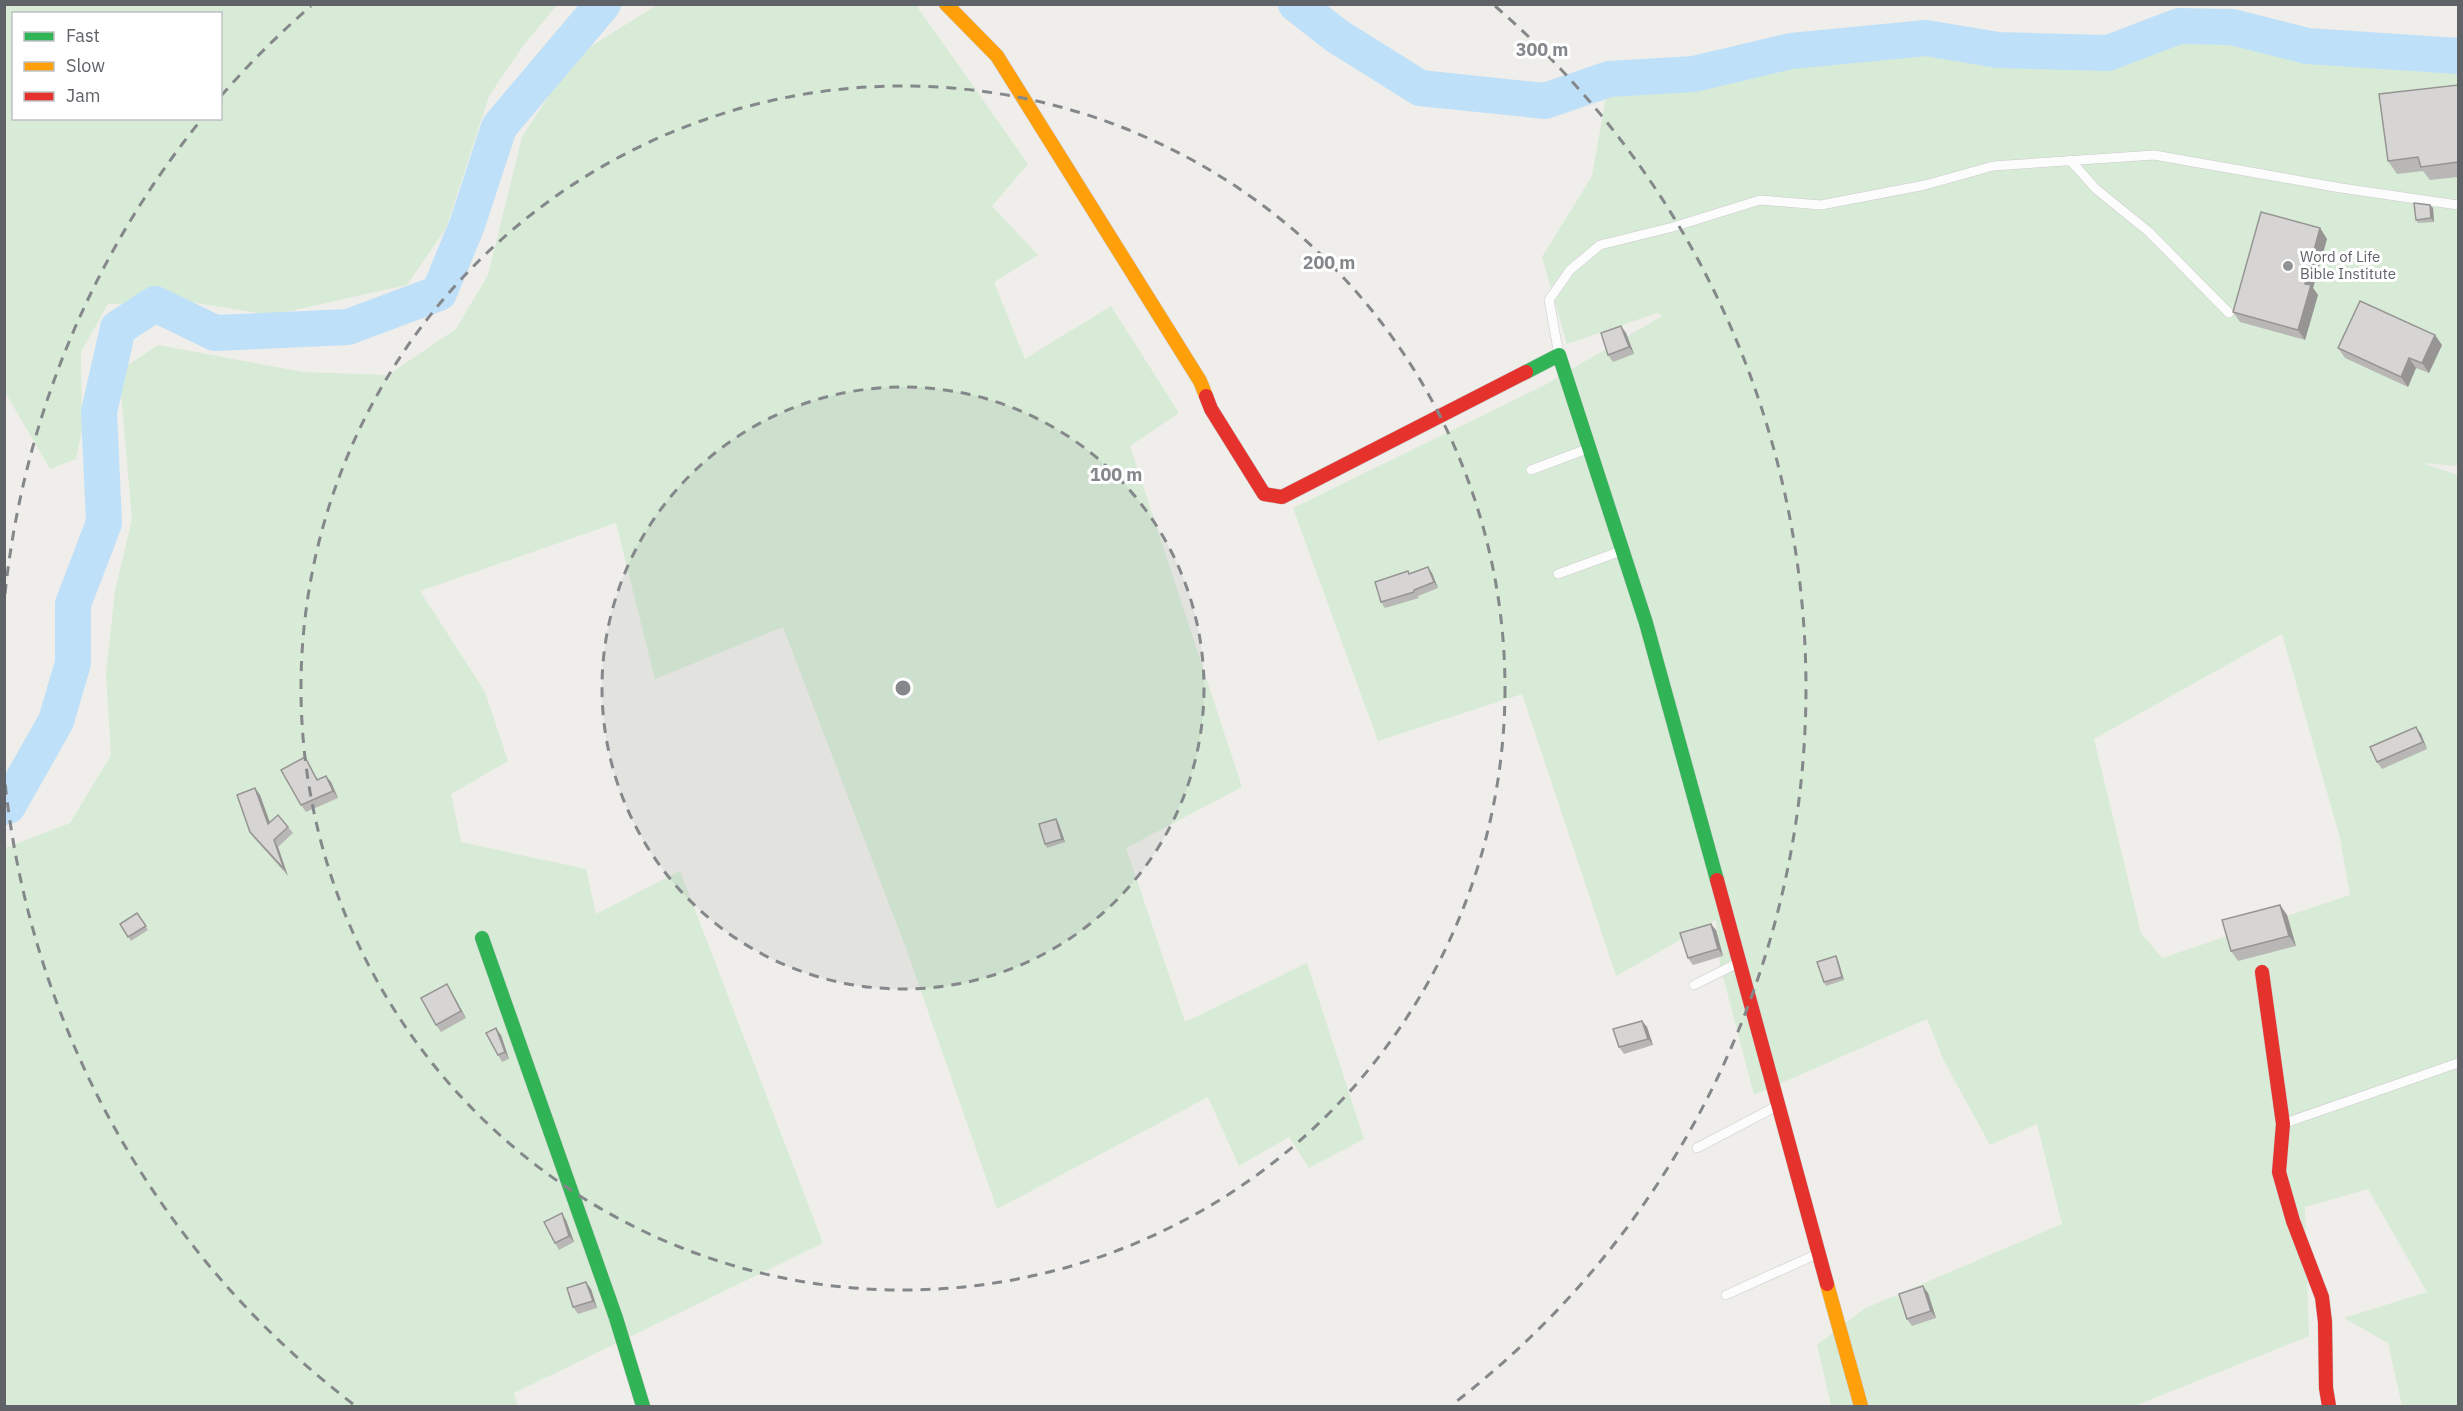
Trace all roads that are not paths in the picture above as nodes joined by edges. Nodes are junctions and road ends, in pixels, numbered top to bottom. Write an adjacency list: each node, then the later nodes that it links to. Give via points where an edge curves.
1 (946, 4): 5 (street, via 997,56 1200,381 1211,409 1264,495 1282,497)
2 (2070, 160): 3 (lane, via 2154,155); 4 (lane); 5 (lane, via 1993,166 1925,185 1821,205 1760,200 1600,245 1570,270 1549,300)
3 (2458, 204)
4 (2229, 313)
5 (1559, 355): 6 (street)
6 (1589, 448): 7 (lane); 8 (street)
7 (1531, 470)
8 (1622, 550): 9 (lane); 11 (street, via 1646,623)
9 (1558, 574)
10 (482, 938): 20 (street)
11 (1739, 962): 13 (lane); 15 (street)
12 (2262, 972): 16 (street)
13 (1694, 985)
14 (2458, 1063): 16 (lane)
15 (1778, 1105): 17 (lane); 18 (street)
16 (2283, 1124): 22 (street, via 2279,1172 2322,1296)
17 (1697, 1148)
18 (1819, 1252): 19 (lane); 21 (street)
19 (1726, 1295)
20 (643, 1407)
21 (1861, 1407)
22 (2330, 1407)

